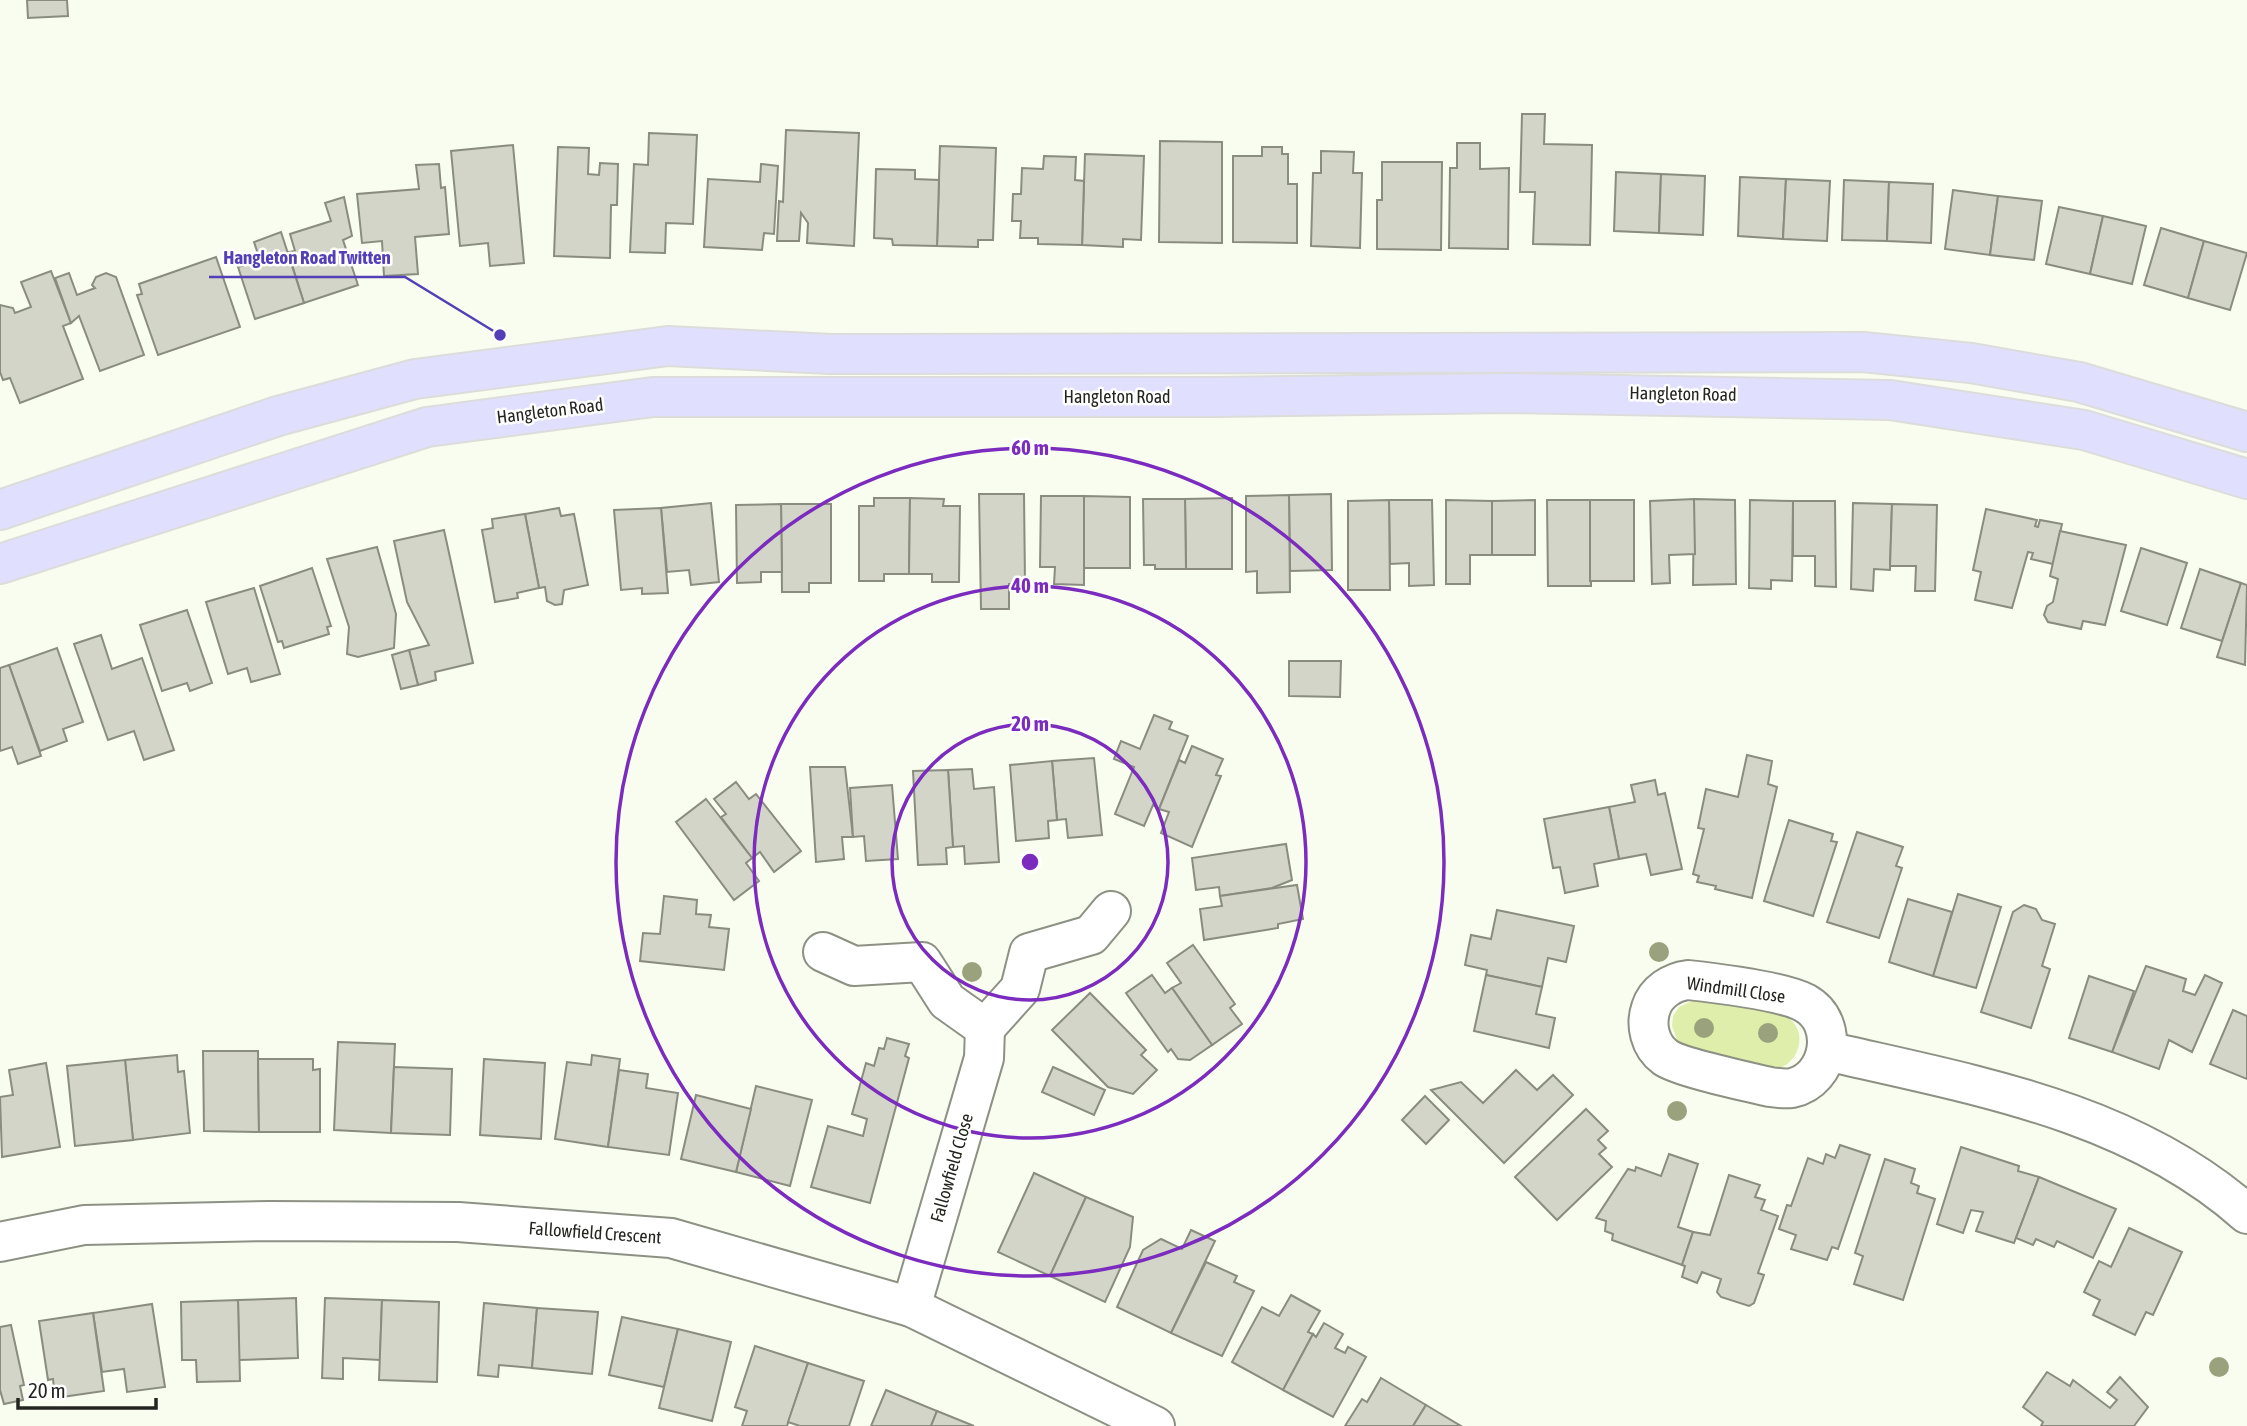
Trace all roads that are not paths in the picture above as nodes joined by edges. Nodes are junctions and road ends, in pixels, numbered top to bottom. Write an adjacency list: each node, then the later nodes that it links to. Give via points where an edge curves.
1 (1674, 350): 2 (main road); 3 (main road); 5 (main road, via 1863,352 1971,363 2079,382)
2 (831, 354): 4 (main road); 7 (main road, via 668,346 415,379 278,416)
3 (1678, 394): 4 (main road, Hangleton Road); 6 (main road, Hangleton Road, via 1890,400 2084,430)
4 (830, 397): 8 (main road, Hangleton Road, via 653,397 427,427)
5 (2247, 432)
6 (2247, 479)
7 (4, 508): 8 (main road)
8 (16, 559)
9 (1111, 911): 11 (street, via 1091,935 1030,953 1020,989)
10 (822, 952): 11 (street, via 854,966 922,962 947,1001)
11 (985, 1028): 15 (street, Fallowfield Close, via 984,1058)
12 (1827, 1051): 13 (street, via 2001,1091 2137,1139 2194,1171)
13 (2247, 1214)
14 (0, 1242): 15 (street, Fallowfield Crescent, via 84,1225 458,1222 671,1238)
15 (911, 1307): 16 (street, Fallowfield Crescent)
16 (1155, 1426)

